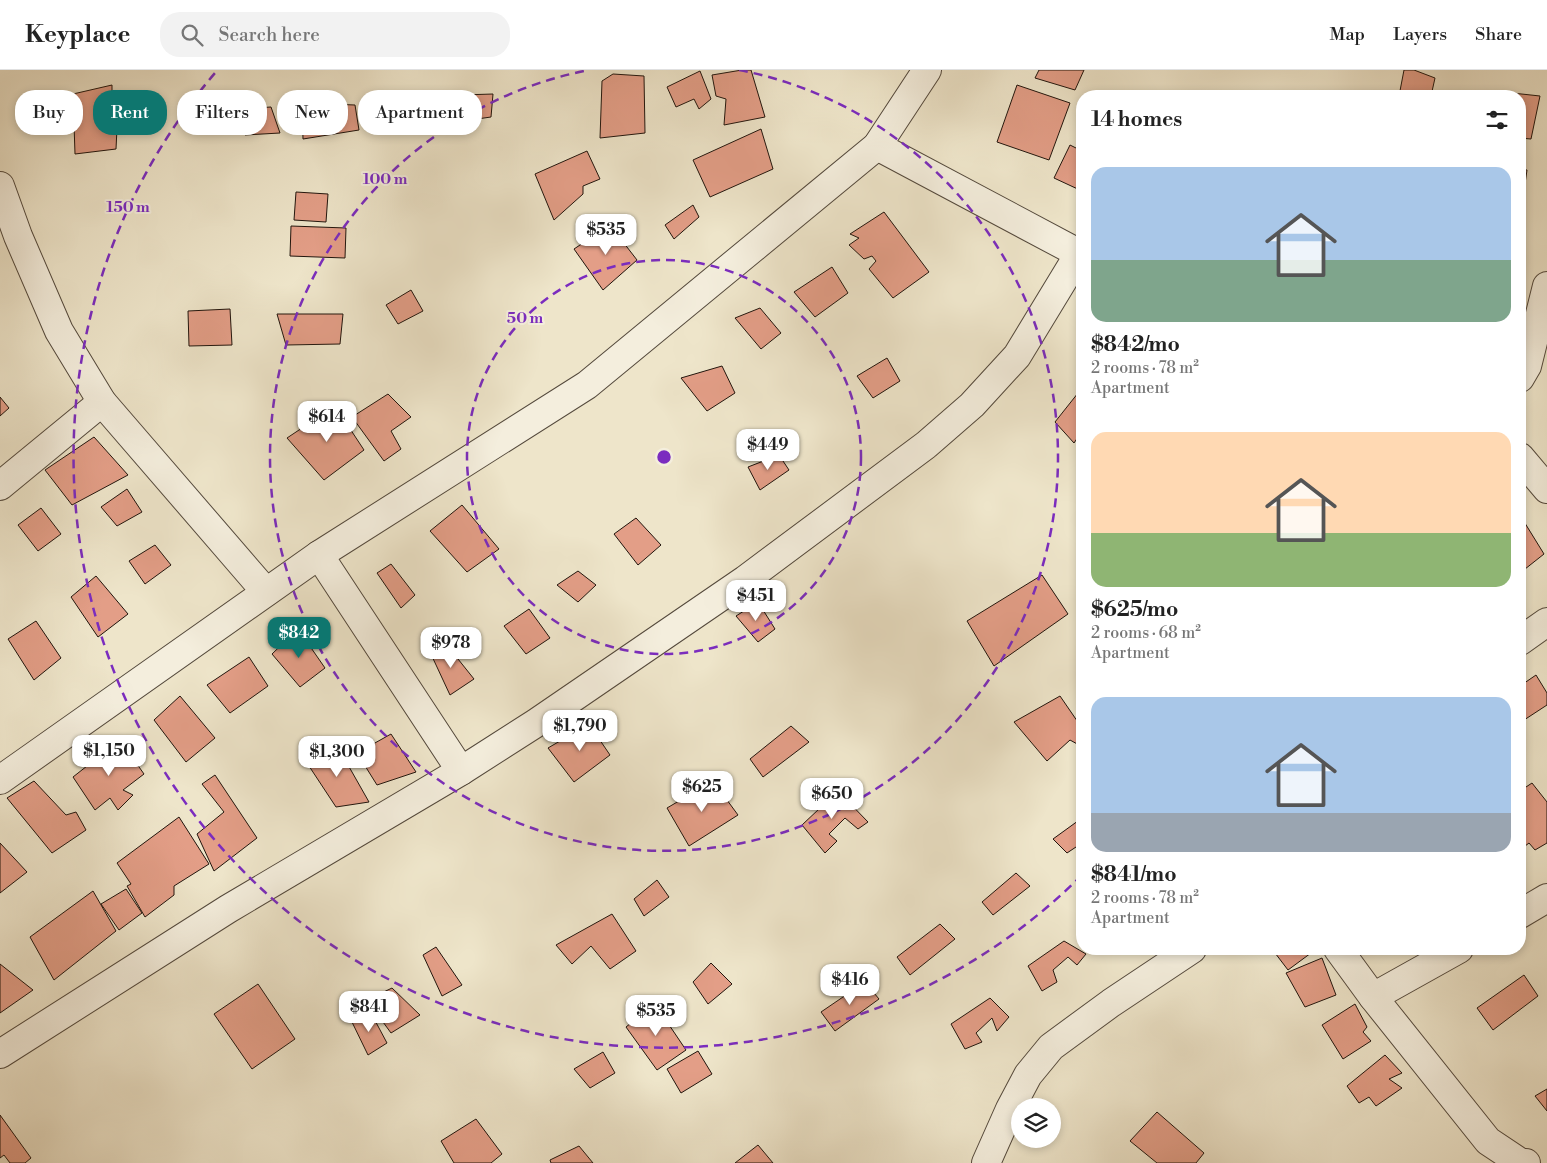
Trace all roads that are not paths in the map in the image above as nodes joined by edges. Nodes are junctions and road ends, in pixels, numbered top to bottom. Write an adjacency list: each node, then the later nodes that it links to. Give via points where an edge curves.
1 (927, 70): 2 (street)
2 (876, 146): 4 (street); 12 (street, via 588,385)
3 (0, 186): 8 (street, via 59,332)
4 (1076, 252)
5 (1076, 263): 16 (street, via 1017,356 972,405 926,445 745,580)
6 (1547, 286): 7 (street)
7 (1526, 368)
8 (102, 402): 10 (street); 13 (street)
9 (1526, 464): 11 (street)
10 (0, 486)
11 (1547, 488)
12 (319, 555): 13 (street); 16 (street)
13 (266, 592): 17 (street)
14 (1547, 622): 15 (street)
15 (1526, 636)
16 (461, 771): 24 (street, via 228,909)
17 (0, 780)
18 (1547, 898): 19 (street)
19 (1526, 910)
20 (1183, 955): 25 (street, via 1051,1047 1028,1075)
21 (1342, 955): 23 (street)
22 (1448, 955): 23 (street)
23 (1373, 997): 26 (street, via 1488,1141 1521,1163)
24 (0, 1054)
25 (986, 1163)
26 (1526, 1163)

